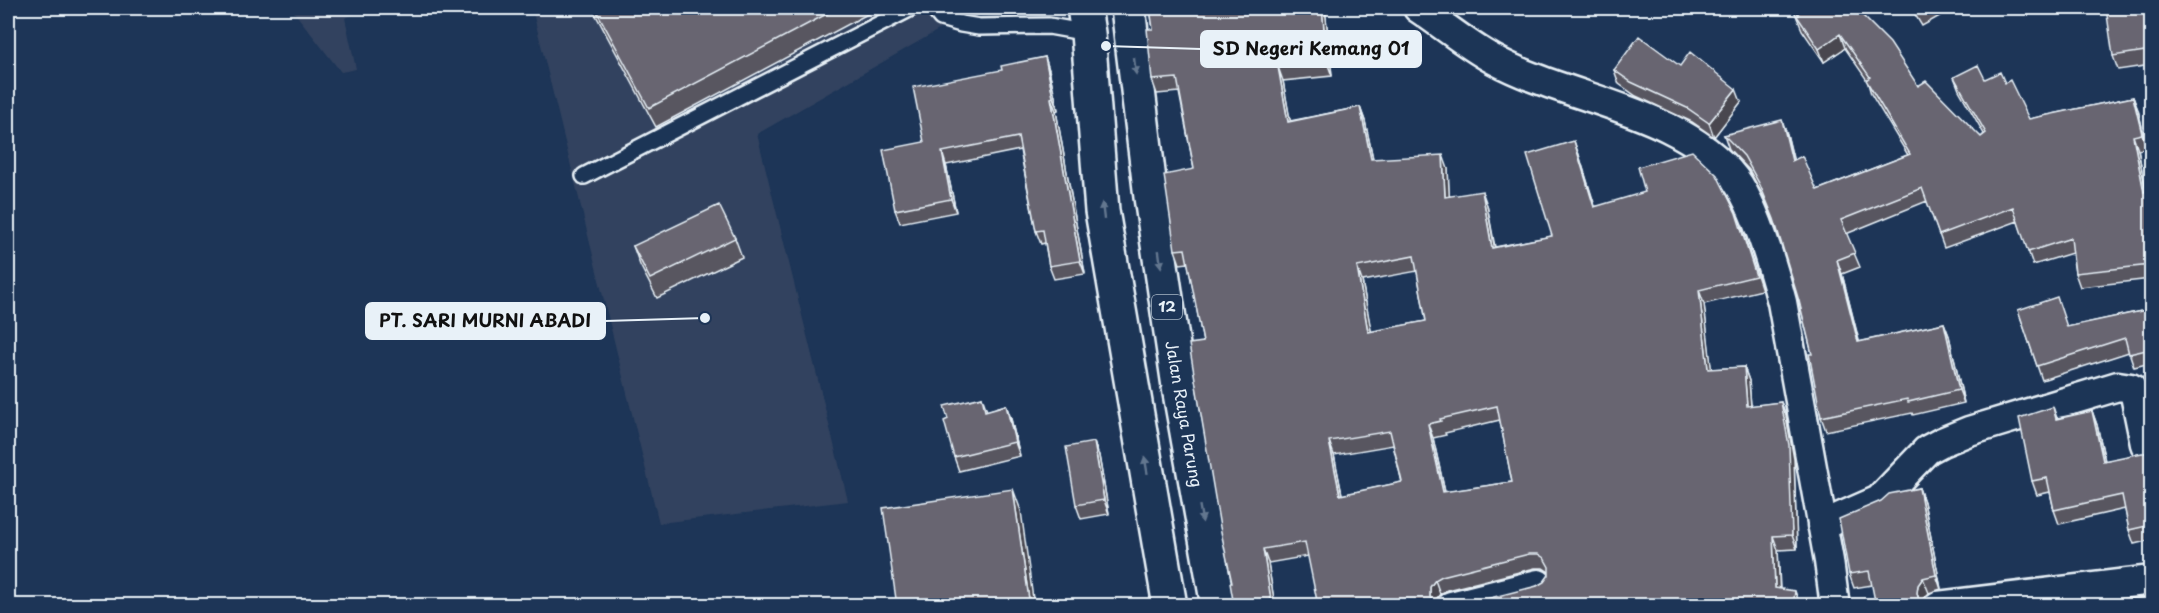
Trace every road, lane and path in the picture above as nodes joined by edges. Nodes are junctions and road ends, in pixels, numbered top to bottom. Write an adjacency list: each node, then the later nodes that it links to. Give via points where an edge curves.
1 (911, 8): 6 (lane)
2 (933, 8): 5 (lane, via 941,18 979,27 1048,26)
3 (1128, 8): 13 (highway, Jalan Raya Parung / 12, one-way to 13, via 1180,393)
4 (1418, 8): 8 (street, via 1493,59 1660,124 1701,149 1736,180 1747,199 1782,302)
5 (1086, 20): 12 (highway, one-way to 5, via 1102,211)
6 (584, 176)
7 (2151, 451): 8 (street, via 2145,444 2135,395 2131,388 2118,386 1969,430 1942,442 1920,457 1879,500)
8 (1822, 525): 15 (street)
9 (2151, 580): 11 (street)
10 (1538, 584): 14 (street)
11 (2001, 602): 16 (street)
12 (1170, 606)
13 (1218, 606)
14 (1451, 606)
15 (1833, 606)
16 (1938, 606)

